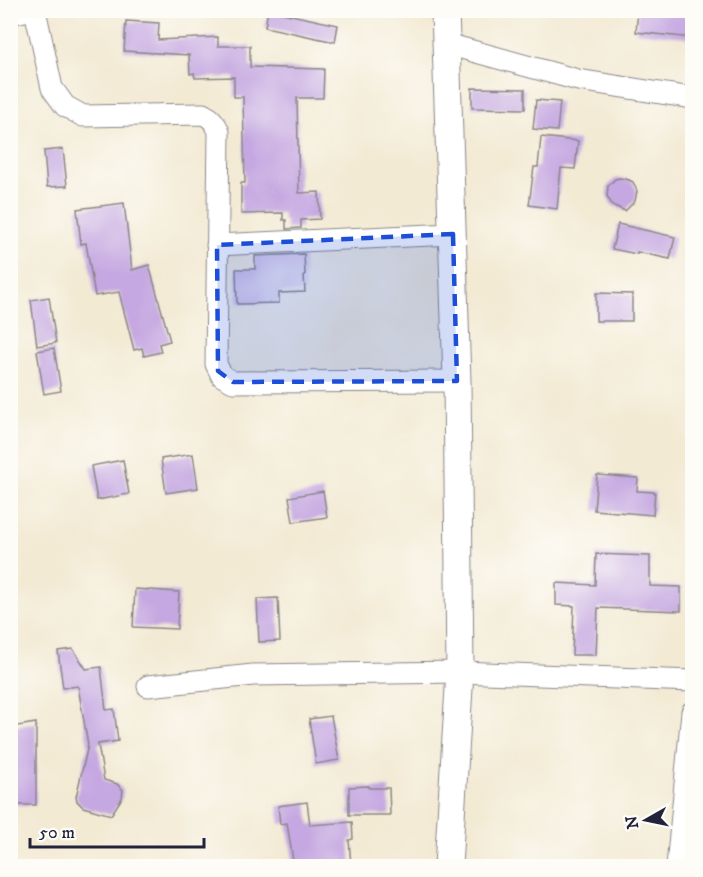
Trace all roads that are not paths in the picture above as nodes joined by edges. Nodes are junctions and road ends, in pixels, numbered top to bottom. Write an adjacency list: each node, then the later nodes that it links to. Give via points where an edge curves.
1 (29, 10): 4 (street)
2 (35, 10): 8 (street, via 52,88 74,112 83,116 203,114 213,120 219,132)
3 (445, 10): 5 (street)
4 (10, 14)
5 (447, 44): 6 (street, via 578,80); 7 (street)
6 (693, 98)
7 (453, 234): 8 (street); 9 (street)
8 (217, 245): 9 (street, via 216,364 227,380)
9 (457, 381): 10 (street)
10 (460, 672): 11 (street); 12 (street, via 253,675); 15 (street)
11 (693, 681)
12 (148, 686)
13 (693, 712): 14 (street)
14 (687, 818): 16 (street)
15 (448, 867)
16 (677, 867)

